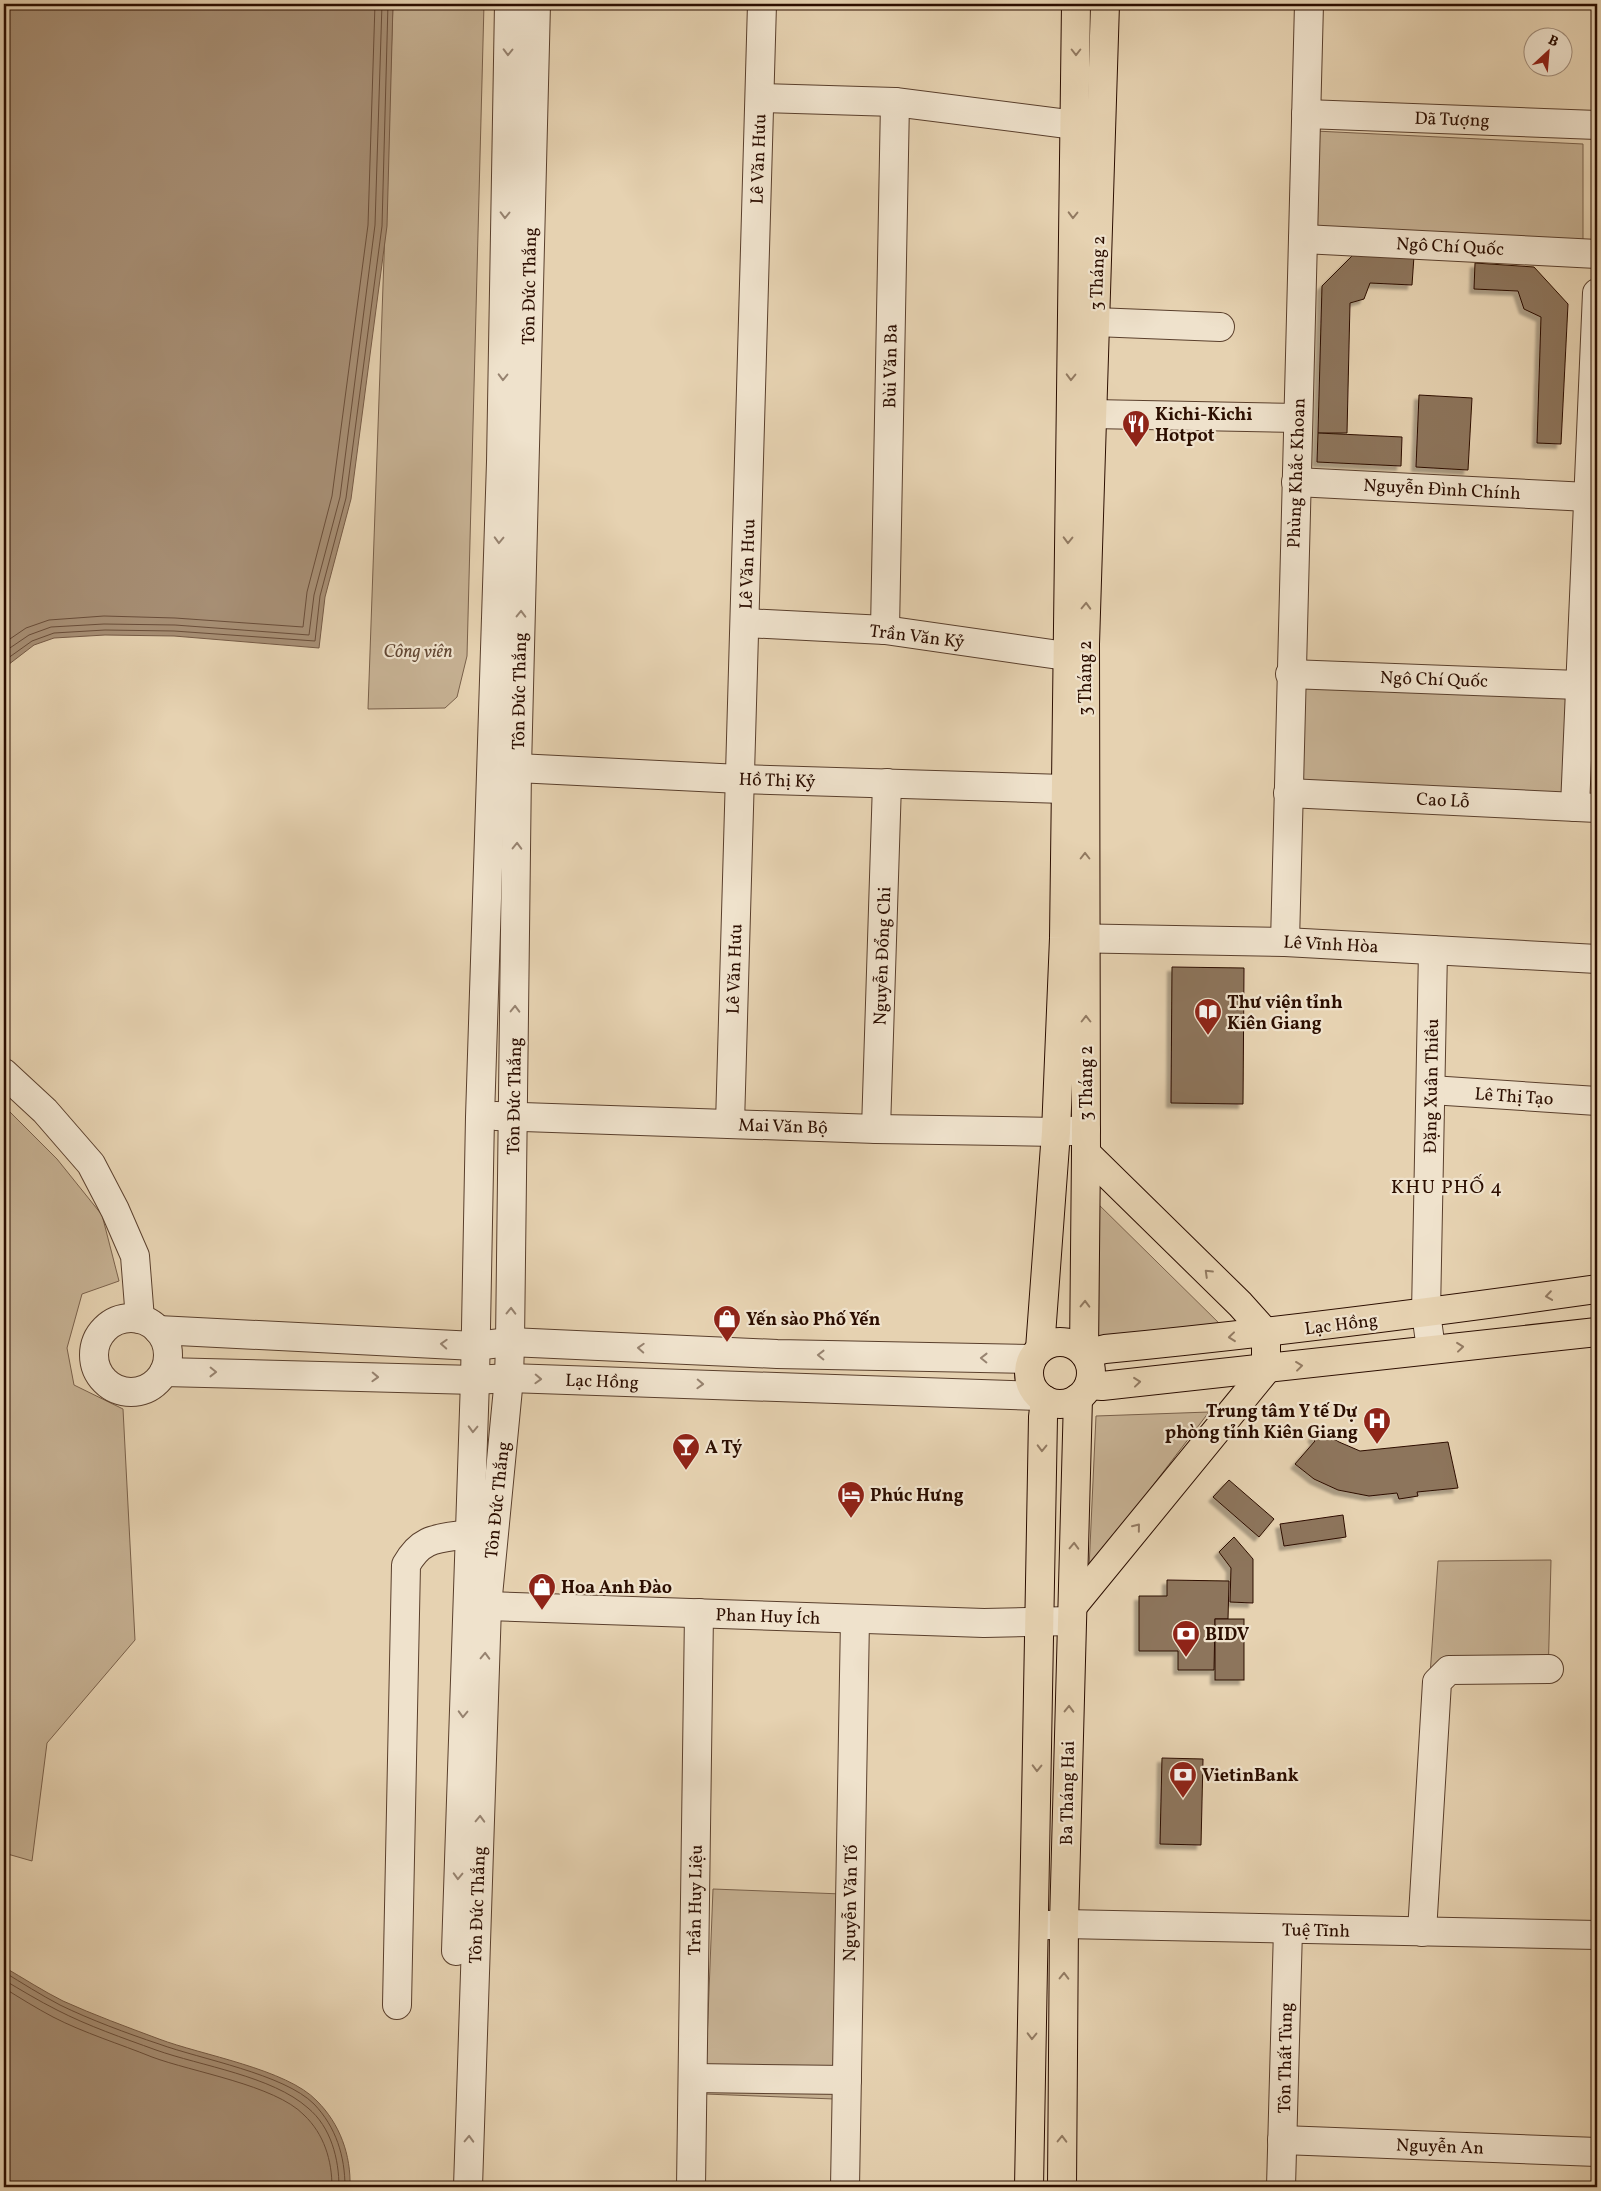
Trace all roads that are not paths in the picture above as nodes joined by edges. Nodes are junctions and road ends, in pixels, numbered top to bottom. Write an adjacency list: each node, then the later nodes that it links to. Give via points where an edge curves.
1 (508, 4): 28 (street, Tôn Đức Thắng, one-way to 28, via 502,452)
2 (536, 4): 28 (street, Tôn Đức Thắng, one-way to 2)
3 (762, 4): 7 (street, Lê Văn Hưu)
4 (1076, 4): 12 (main road, 3 Tháng 2, one-way to 12)
5 (1106, 4): 9 (main road, 3 Tháng 2)
6 (1309, 4): 10 (street, Phùng Khắc Khoan)
7 (760, 98): 8 (street); 23 (street, Lê Văn Hưu)
8 (895, 102): 12 (street); 24 (street, Bùi Văn Ba)
9 (1102, 112): 12 (street); 16 (main road, 3 Tháng 2)
10 (1306, 114): 11 (street, Dã Tượng); 13 (street, Phùng Khắc Khoan)
11 (1597, 125)
12 (1075, 126): 20 (main road, 3 Tháng 2, one-way to 20)
13 (1303, 239): 14 (street, Ngô Chí Quốc); 19 (street, Phùng Khắc Khoan)
14 (1597, 254)
15 (1597, 293): 22 (street)
16 (1095, 322): 17 (street); 18 (main road, 3 Tháng 2)
17 (1220, 327)
18 (1092, 414): 19 (street); 20 (street); 25 (main road, 3 Tháng 2, one-way to 18)
19 (1298, 418): 21 (street, Phùng Khắc Khoan)
20 (1070, 429): 25 (main road, 3 Tháng 2, one-way to 25)
21 (1296, 482): 22 (street, Nguyễn Đình Chính); 26 (street, Phùng Khắc Khoan)
22 (1588, 497): 27 (street)
23 (745, 623): 24 (street, Trần Văn Kỷ); 29 (street, Lê Văn Hưu)
24 (885, 630): 25 (street, Trần Văn Kỷ)
25 (1076, 650): 31 (main road, 3 Tháng 2); 34 (main road, 3 Tháng 2, one-way to 25)
26 (1290, 674): 27 (street, Ngô Chí Quốc); 32 (street, Phùng Khắc Khoan)
27 (1579, 685): 33 (street)
28 (504, 770): 29 (street, Hồ Thị Kỷ); 41 (street, Tôn Đức Thắng, one-way to 28); 42 (street, Tôn Đức Thắng)
29 (740, 779): 30 (street, Hồ Thị Kỷ); 43 (street, Lê Văn Hưu)
30 (888, 783): 31 (street, Hồ Thị Kỷ); 44 (street, Nguyễn Đổng Chi)
31 (1064, 790): 34 (main road, 3 Tháng 2)
32 (1288, 793): 33 (street, Cao Lỗ); 35 (street, Phùng Khắc Khoan)
33 (1586, 807)
34 (1074, 938): 35 (street, Lê Vĩnh Hòa); 45 (main road, 3 Tháng 2); 46 (main road, 3 Tháng 2, one-way to 34)
35 (1284, 942): 36 (street, Lê Vĩnh Hòa)
36 (1434, 950): 37 (street, Lê Vĩnh Hòa); 39 (street, Đặng Xuân Thiều)
37 (1597, 958)
38 (4, 1073): 49 (street, via 45,1111 91,1164 135,1256)
39 (1430, 1090): 40 (street, Lê Thị Tạo); 48 (street, Đặng Xuân Thiều)
40 (1597, 1101)
41 (514, 1115): 42 (street, Mai Văn Bộ); 43 (street, Mai Văn Bộ); 52 (street, Tôn Đức Thắng, one-way to 41)
42 (480, 1117): 53 (street, Tôn Đức Thắng)
43 (730, 1124): 44 (street, Mai Văn Bộ)
44 (876, 1129): 45 (street, Mai Văn Bộ)
45 (1056, 1132): 46 (street, Mai Văn Bộ); 57 (main road, 3 Tháng 2)
46 (1086, 1141): 51 (main road, one-way to 46); 55 (main road, 3 Tháng 2, one-way to 46)
47 (1597, 1289): 48 (main road, Lạc Hồng, one-way to 48)
48 (1426, 1313): 51 (main road, Lạc Hồng); 54 (street, Đặng Xuân Thiều)
49 (149, 1325): 53 (street, Lạc Hồng, one-way to 49); 59 (street, via 165,1341 168,1353); 59 (street, via 128,1318 104,1328 95,1344 96,1370 104,1381 126,1392 146,1389)
50 (1597, 1332): 54 (main road, Lạc Hồng, one-way to 50)
51 (1266, 1333): 55 (main road, Lạc Hồng, one-way to 55); 58 (main road)
52 (510, 1342): 53 (street, Lạc Hồng); 56 (street, Lạc Hồng, one-way to 52); 60 (street, Tôn Đức Thắng)
53 (475, 1346): 61 (street, Tôn Đức Thắng)
54 (1431, 1349): 58 (main road, Lạc Hồng, one-way to 54)
55 (1084, 1353): 57 (main road, via 1063,1342 1051,1343); 63 (main road, via 1091,1369)
56 (777, 1354): 57 (street, Lạc Hồng, one-way to 56); 62 (street)
57 (1036, 1354): 64 (main road, via 1029,1374 1034,1390)
58 (1266, 1370): 63 (main road, Lạc Hồng, one-way to 58, via 1102,1386); 68 (main road, one-way to 58)
59 (164, 1372): 61 (street, Lạc Hồng, one-way to 61)
60 (509, 1378): 61 (street, Lạc Hồng); 62 (street, Lạc Hồng, one-way to 62); 66 (street, Tôn Đức Thắng)
61 (475, 1380): 65 (street, Tôn Đức Thắng, one-way to 65)
62 (776, 1386): 64 (street, Lạc Hồng)
63 (1083, 1392): 64 (main road, via 1062,1404); 68 (main road, Ba Tháng Hai, one-way to 63)
64 (1042, 1398): 70 (main road, Ba Tháng Hai, one-way to 70)
65 (470, 1534): 66 (street, Tôn Đức Thắng); 77 (street, via 430,1540 415,1550 406,1565)
66 (477, 1609): 67 (street, Phan Huy Ích); 82 (street, Tôn Đức Thắng, one-way to 82); 83 (street, Tôn Đức Thắng, one-way to 66)
67 (699, 1613): 69 (street, Phan Huy Ích); 78 (street, Trần Huy Liệu)
68 (1072, 1613): 70 (street, Phan Huy Ích); 72 (main road, Ba Tháng Hai, one-way to 68)
69 (856, 1619): 70 (street, Phan Huy Ích); 79 (street, Nguyễn Văn Tố)
70 (1039, 1622): 73 (main road, Ba Tháng Hai, one-way to 73)
71 (1549, 1669): 75 (street, via 1449,1670 1436,1682)
72 (1064, 1924): 73 (street, Tuệ Tĩnh); 74 (street, Tuệ Tĩnh); 87 (main road, Ba Tháng Hai, one-way to 72)
73 (1034, 1926): 86 (main road, Ba Tháng Hai, one-way to 86)
74 (1288, 1929): 75 (street, Tuệ Tĩnh); 80 (street, Tôn Thất Tùng)
75 (1422, 1932): 76 (street, Tuệ Tĩnh)
76 (1597, 1935)
77 (397, 2005)
78 (693, 2078): 79 (street); 84 (street, Trần Huy Liệu)
79 (847, 2080): 85 (street, Nguyễn Văn Tố)
80 (1282, 2140): 81 (street, Nguyễn An); 88 (street, Tôn Thất Tùng)
81 (1597, 2152)
82 (450, 2187)
83 (468, 2187)
84 (691, 2187)
85 (845, 2187)
86 (1029, 2187)
87 (1062, 2187)
88 (1281, 2187)

